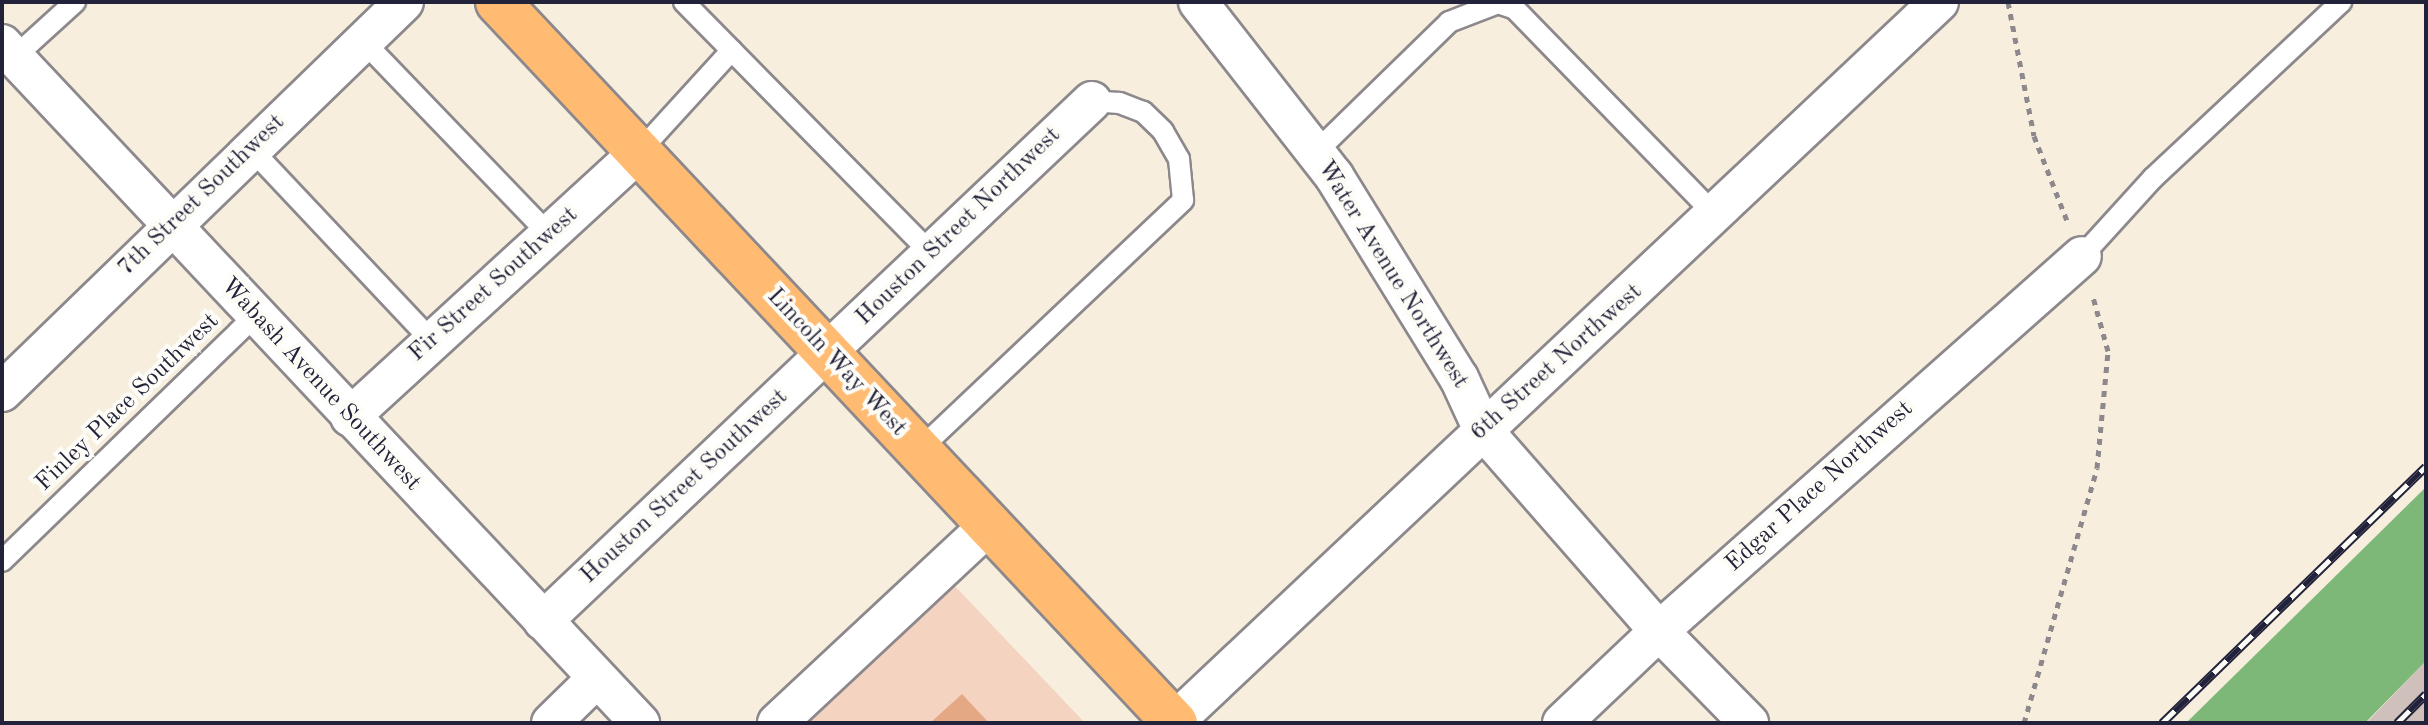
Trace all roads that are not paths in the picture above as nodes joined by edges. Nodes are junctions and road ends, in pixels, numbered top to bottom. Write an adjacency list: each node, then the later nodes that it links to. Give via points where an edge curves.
1 (75, 2): 11 (lane)
2 (404, 2): 9 (street, 7th Street Southwest)
3 (498, 2): 15 (main road, Lincoln Way West)
4 (684, 2): 10 (lane)
5 (1198, 2): 14 (street, Water Avenue Northwest)
6 (1498, 2): 14 (lane, via 1449,22); 16 (lane, via 1515,9)
7 (1939, 2): 16 (street, 6th Street Northwest)
8 (2341, 2): 20 (lane, via 2153,178)
9 (363, 41): 13 (street, 7th Street Southwest); 18 (lane)
10 (732, 50): 15 (lane); 19 (lane)
11 (6, 57): 17 (street, Wabash Avenue Southwest)
12 (1092, 101): 19 (street, Houston Street Northwest); 27 (lane, via 1131,107 1163,131 1179,159 1183,200)
13 (251, 149): 17 (street, 7th Street Southwest); 22 (lane)
14 (1316, 152): 26 (street, Water Avenue Northwest, via 1394,268)
15 (638, 153): 18 (street, Fir Street Southwest); 23 (main road, Lincoln Way West)
16 (1716, 216): 26 (street, 6th Street Northwest)
17 (170, 226): 21 (street, Wabash Avenue Southwest); 24 (street, 7th Street Southwest)
18 (549, 234): 22 (street, Fir Street Southwest)
19 (931, 253): 23 (street, Houston Street Northwest)
20 (2082, 256): 31 (street, Edgar Place Northwest)
21 (255, 316): 25 (street, Wabash Avenue Southwest); 29 (lane, Finley Place Southwest)
22 (432, 341): 25 (street, Fir Street Southwest)
23 (827, 354): 27 (main road, Lincoln Way West); 30 (street, Houston Street Southwest)
24 (2, 392)
25 (350, 417): 30 (street, Wabash Avenue Southwest)
26 (1483, 430): 31 (street, Water Avenue Northwest); 36 (street, 6th Street Northwest)
27 (918, 451): 28 (main road, Lincoln Way West)
28 (989, 525): 35 (street); 36 (main road, Lincoln Way West)
29 (2, 561)
30 (543, 621): 32 (street, Wabash Avenue Southwest)
31 (1659, 631): 37 (street, Edgar Place Northwest); 38 (street, Water Avenue Northwest)
32 (597, 678): 33 (street); 34 (street, Wabash Avenue Southwest)
33 (551, 723)
34 (640, 723)
35 (777, 723)
36 (1174, 723)
37 (1562, 723)
38 (1749, 723)

